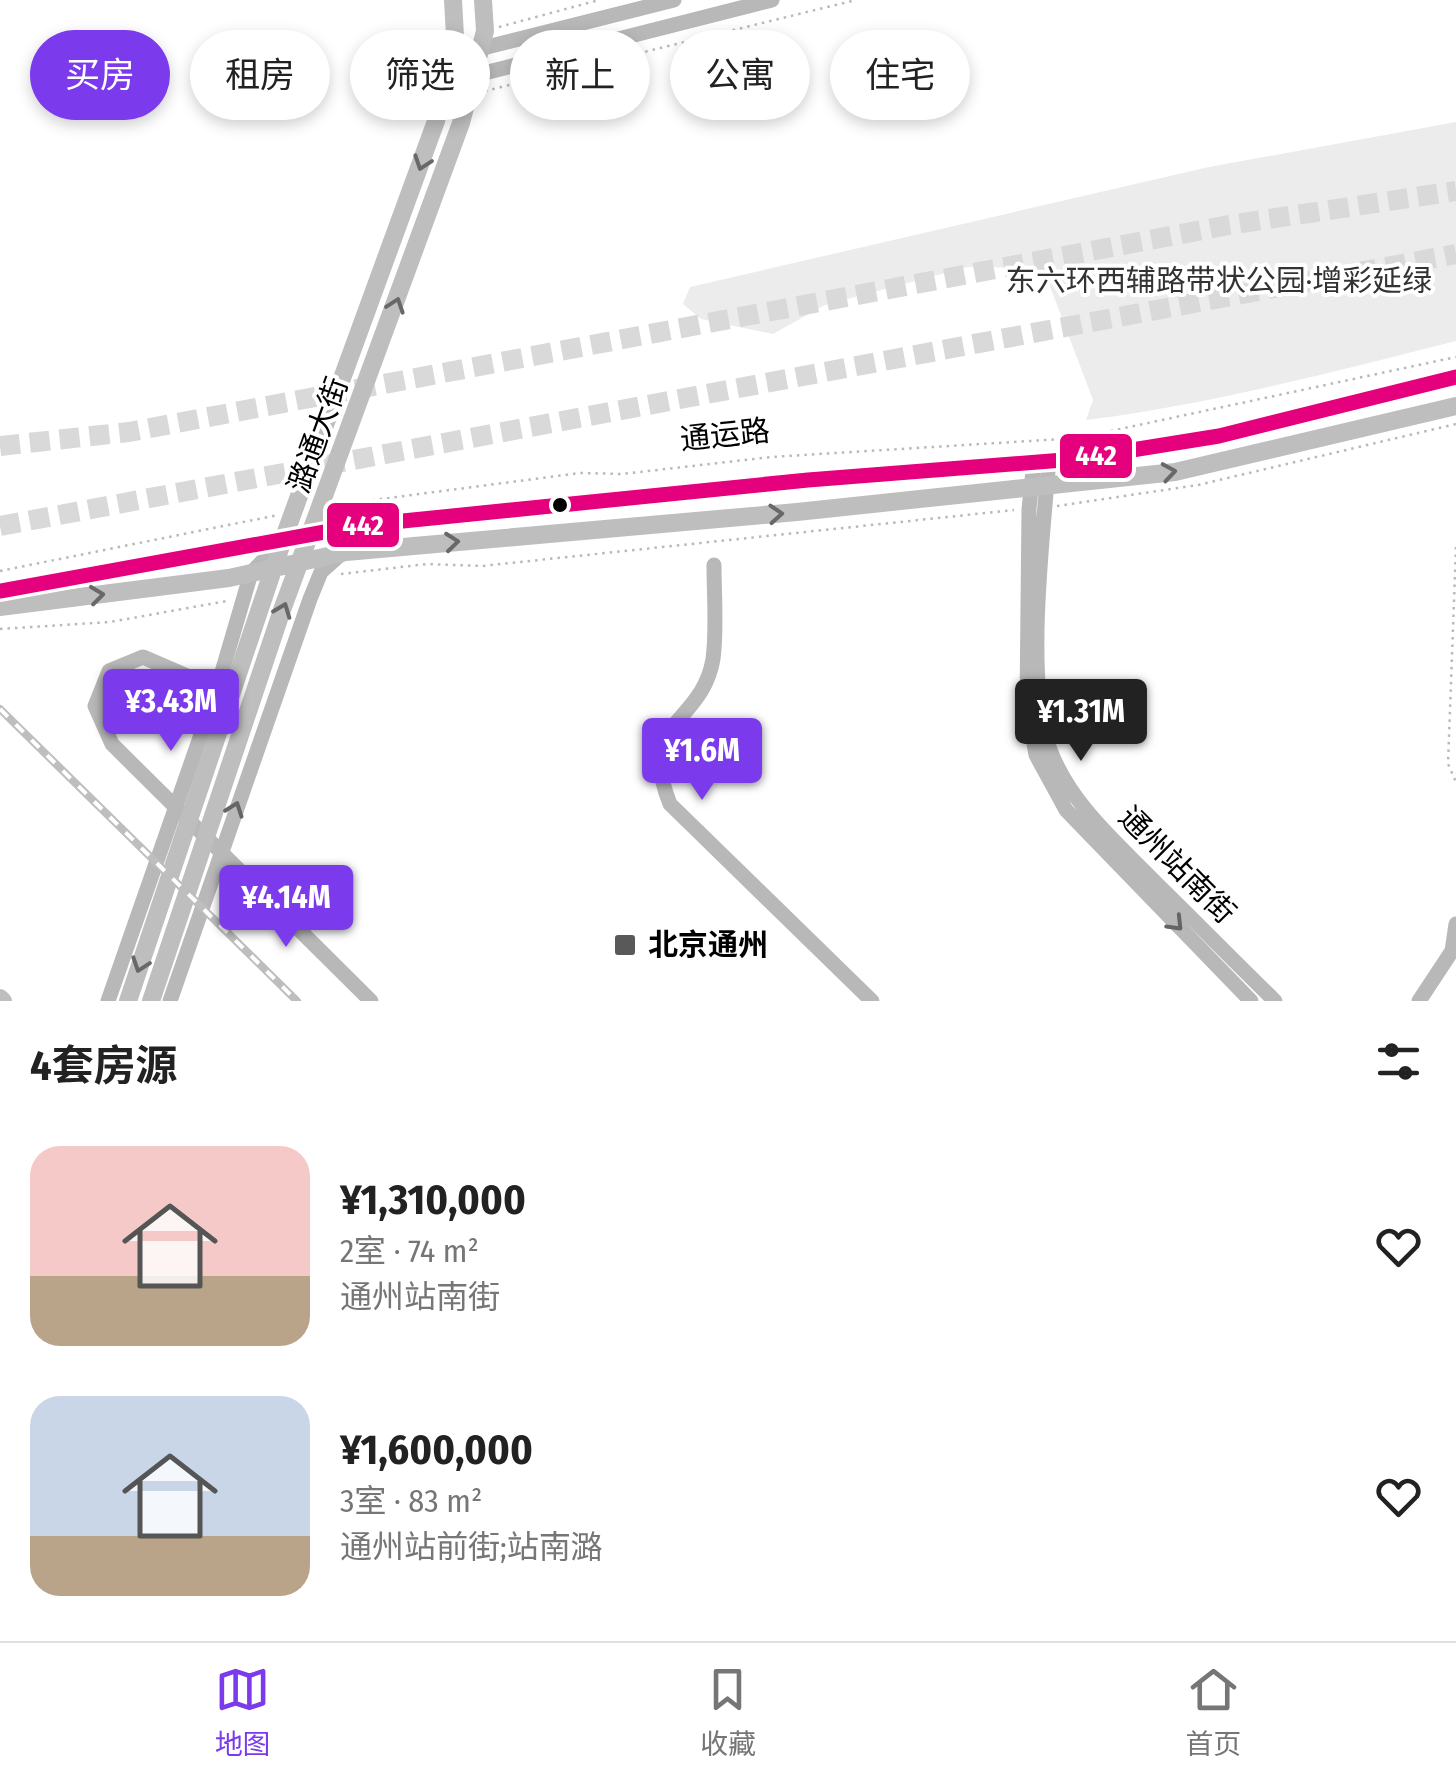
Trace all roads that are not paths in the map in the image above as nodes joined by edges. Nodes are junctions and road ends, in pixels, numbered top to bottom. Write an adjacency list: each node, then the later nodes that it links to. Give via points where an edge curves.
1 (453, 0): 5 (main road, 潞通大街)
2 (484, 0): 6 (main road, 潞通大街)
3 (674, 0): 7 (street)
4 (772, 0): 8 (street)
5 (452, 30)
6 (485, 30)
7 (490, 47)
8 (490, 71)
9 (433, 120): 17 (main road, 潞通大街, one-way to 17, via 396,241)
10 (463, 120): 16 (main road, 潞通大街, one-way to 10)
11 (1456, 377): 13 (main road, 通运路, via 1219,436)
12 (1456, 406): 14 (main road, one-way to 12, via 1175,472)
13 (1042, 460): 14 (street, 通州站南街); 16 (main road, 通运路, via 479,512)
14 (1038, 488): 15 (street, 通州站南街); 18 (main road, one-way to 14)
15 (1036, 508): 33 (street, 通州站南街, one-way to 33, via 1027,704 1036,755 1050,786 1094,840); 34 (street, 通州站南街, via 1042,699 1048,744 1066,785)
16 (310, 536): 17 (main road, 通运路); 19 (main road, 潞通大街)
17 (283, 540): 21 (main road, 潞通大街); 22 (street); 23 (main road, 通运路)
18 (346, 552): 19 (main road); 30 (street, one-way to 18, via 319,576)
19 (304, 561): 21 (main road); 29 (main road, 潞通大街, one-way to 19)
20 (714, 565): 32 (street, via 712,660 702,689 660,748 659,777 670,804)
21 (273, 568): 22 (main road); 28 (main road, 潞通大街, one-way to 28)
22 (252, 573): 24 (main road, one-way to 22); 25 (street)
23 (0, 591)
24 (0, 607)
25 (216, 689): 27 (street); 31 (street, via 143,656 109,670 95,706 112,744)
26 (1456, 924): 35 (street, via 1452,951)
27 (108, 1001)
28 (128, 1001)
29 (152, 1001)
30 (170, 1001)
31 (370, 1001)
32 (872, 1001)
33 (1251, 1001)
34 (1274, 1001)
35 (1419, 1001)

